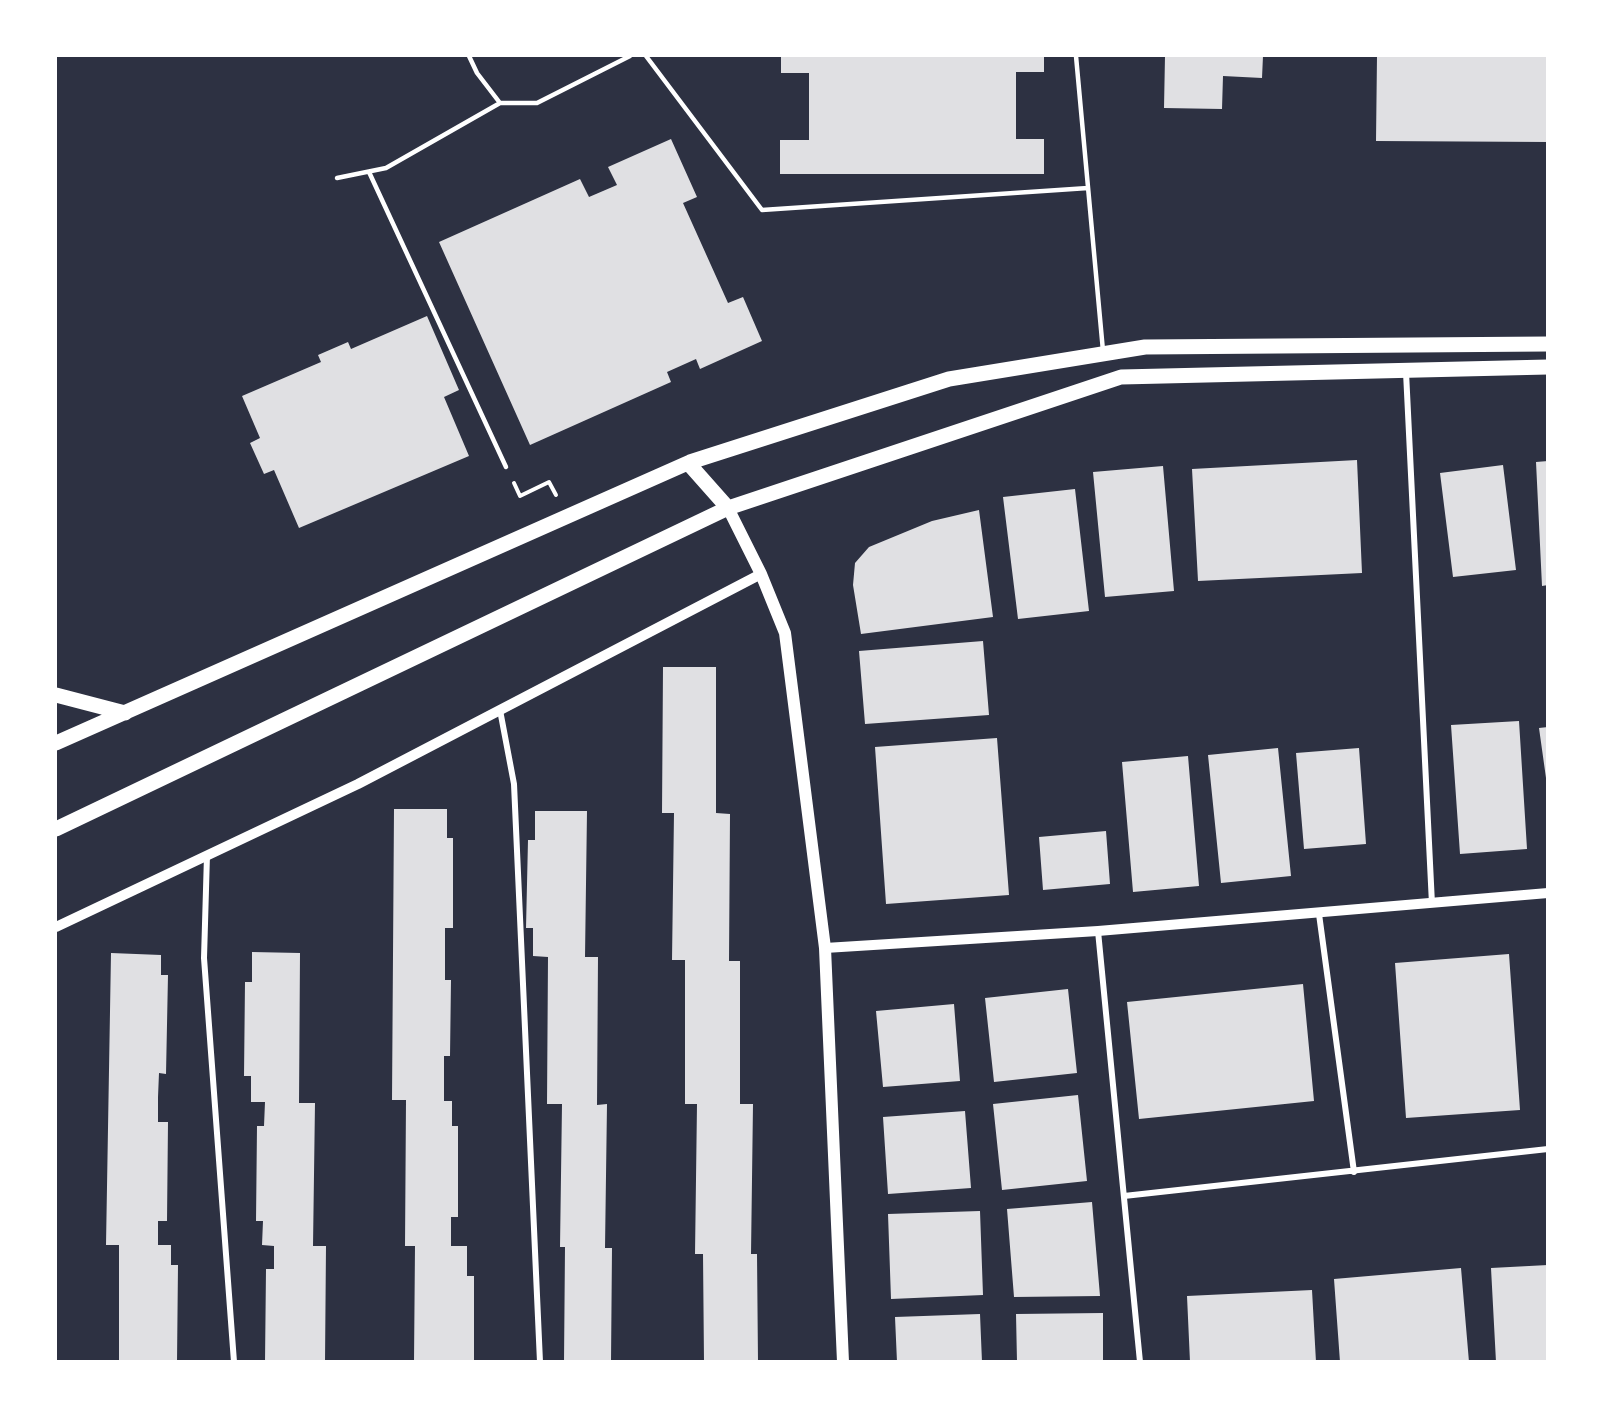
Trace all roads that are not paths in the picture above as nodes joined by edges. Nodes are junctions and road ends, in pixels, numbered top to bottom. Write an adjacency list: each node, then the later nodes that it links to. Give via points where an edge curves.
1 (469, 56): 5 (lane)
2 (630, 56): 5 (lane, via 537,103)
3 (646, 56): 8 (lane, via 762,210)
4 (1076, 56): 8 (lane)
5 (500, 103): 6 (lane, via 386,168)
6 (369, 171): 7 (lane); 14 (lane)
7 (337, 178)
8 (1088, 188): 10 (lane)
9 (1548, 344): 10 (main road, via 1144,347)
10 (1103, 354): 13 (main road, via 949,379)
11 (1548, 367): 12 (main road)
12 (1406, 370): 15 (main road, via 1121,377); 24 (street)
13 (689, 464): 15 (main road); 19 (main road)
14 (506, 467)
15 (728, 508): 16 (main road); 21 (main road)
16 (761, 574): 18 (street); 28 (main road, via 784,633)
17 (56, 696): 19 (main road)
18 (500, 710): 22 (street, via 358,784); 33 (street, via 514,784)
19 (125, 713): 20 (main road)
20 (56, 743)
21 (56, 829)
22 (207, 854): 26 (street); 32 (street, via 204,958)
23 (1548, 893): 24 (street)
24 (1432, 904): 25 (street)
25 (1319, 914): 27 (street); 30 (street)
26 (56, 927)
27 (1098, 931): 28 (street); 31 (street)
28 (825, 948): 34 (main road)
29 (1548, 1149): 30 (street)
30 (1354, 1172): 31 (street)
31 (1124, 1196): 35 (street)
32 (234, 1362)
33 (540, 1362)
34 (843, 1362)
35 (1140, 1362)

